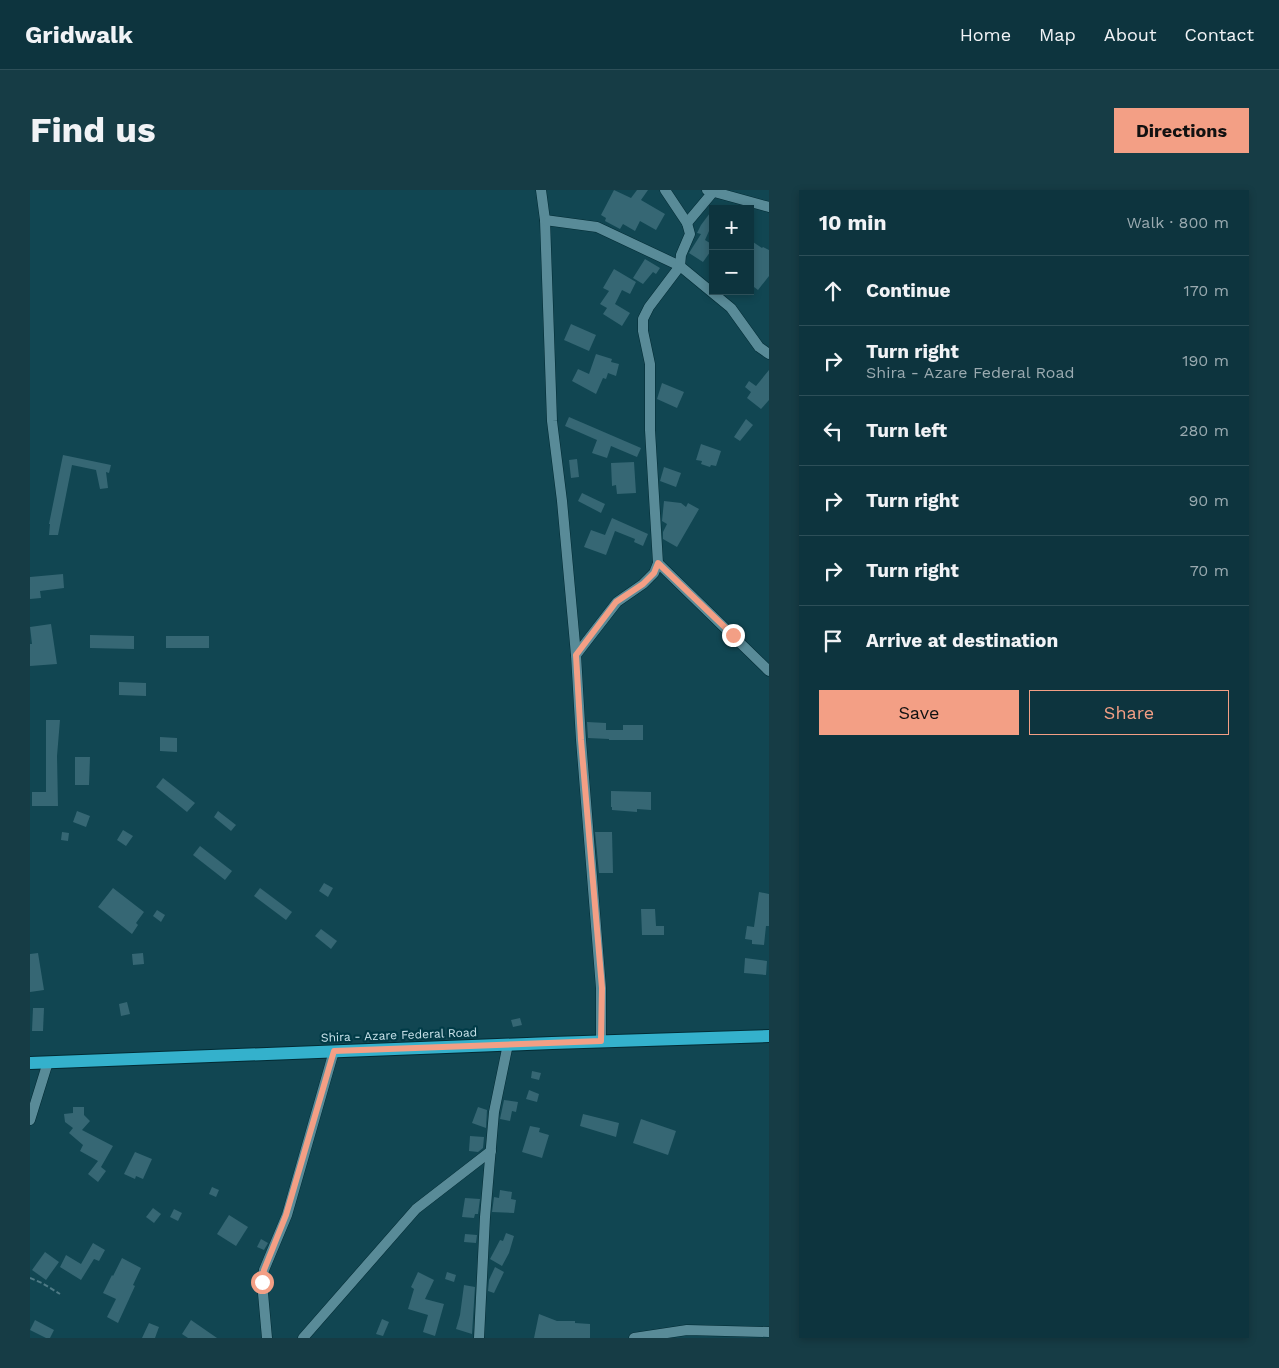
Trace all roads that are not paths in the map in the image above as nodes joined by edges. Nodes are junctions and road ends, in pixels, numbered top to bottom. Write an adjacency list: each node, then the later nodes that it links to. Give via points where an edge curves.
1 (541, 190): 5 (street)
2 (547, 190): 5 (street)
3 (665, 190): 8 (street)
4 (710, 191): 6 (street); 8 (street)
5 (542, 201): 7 (street)
6 (769, 207)
7 (545, 220): 9 (street, via 597,227); 12 (street, via 552,421)
8 (688, 223): 9 (street, via 690,234 681,254)
9 (680, 266): 10 (street, via 731,308 759,347); 11 (street, via 643,319 650,364 650,430)
10 (769, 354)
11 (658, 563): 12 (street, via 654,573 643,584 616,602); 13 (street)
12 (576, 655): 15 (street, via 602,988)
13 (769, 671)
14 (769, 1036): 15 (main road, Shira - Azare Federal Road)
15 (601, 1041): 16 (main road, Shira - Azare Federal Road)
16 (508, 1044): 17 (main road, Shira - Azare Federal Road); 21 (street, via 494,1112)
17 (334, 1051): 18 (main road, Shira - Azare Federal Road); 24 (street, via 286,1215 264,1270 262,1282)
18 (48, 1062): 19 (main road, Shira - Azare Federal Road); 20 (street)
19 (30, 1063)
20 (30, 1120)
21 (491, 1151): 25 (street, via 416,1209); 26 (street)
22 (769, 1332): 23 (street)
23 (688, 1334): 27 (street)
24 (267, 1338)
25 (303, 1338)
26 (479, 1338)
27 (634, 1338)

